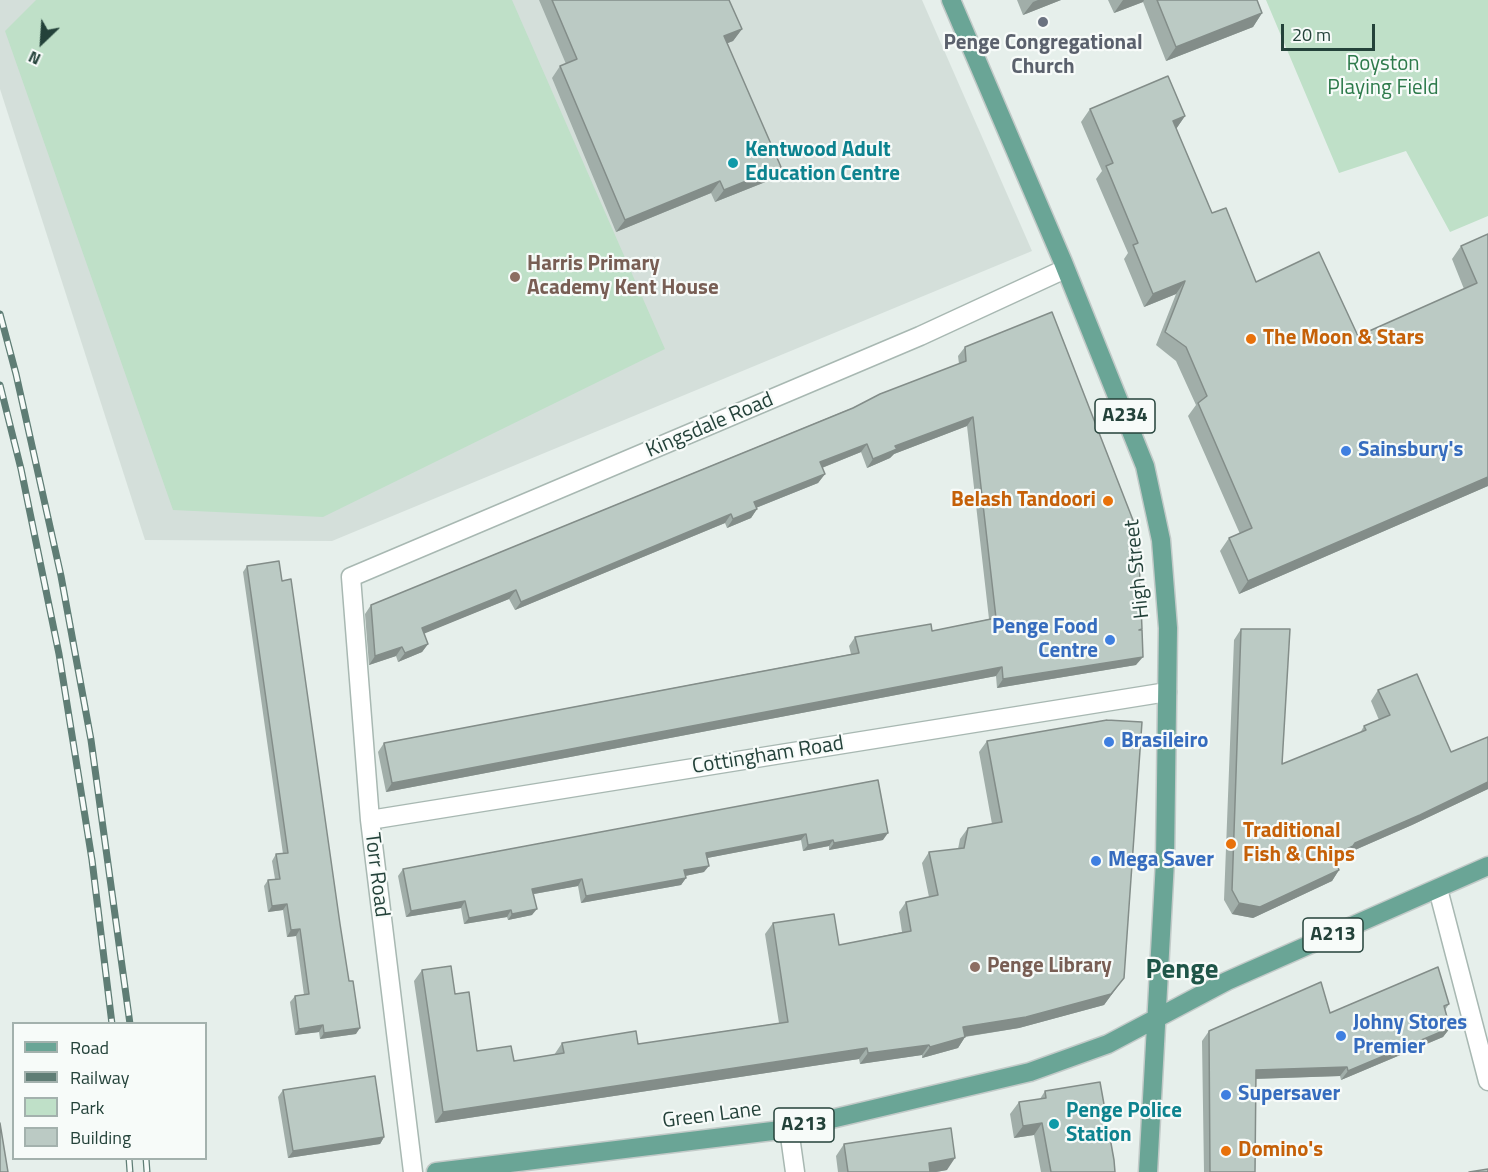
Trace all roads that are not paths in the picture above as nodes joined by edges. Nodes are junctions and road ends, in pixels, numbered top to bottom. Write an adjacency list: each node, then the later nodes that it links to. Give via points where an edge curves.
1 (951, 0): 2 (main road, High Street / A234)
2 (1065, 269): 3 (street, Kingsdale Road, via 921,336); 4 (main road, High Street / A234, via 1145,466 1161,540 1168,628)
3 (351, 578): 5 (street, Torr Road)
4 (1167, 692): 5 (street, Cottingham Road); 8 (main road, High Street / A234, via 1166,861)
5 (370, 820): 11 (street, Torr Road)
6 (1488, 866): 7 (main road, A213)
7 (1438, 889): 8 (main road, A213, via 1227,981); 9 (street)
8 (1156, 1017): 10 (main road, Green Lane / A213, via 1108,1044 1030,1072); 14 (main road, High Street / A234)
9 (1488, 1081)
10 (789, 1129): 12 (main road, Green Lane / A213); 13 (street)
11 (413, 1172)
12 (445, 1172)
13 (795, 1172)
14 (1148, 1172)

